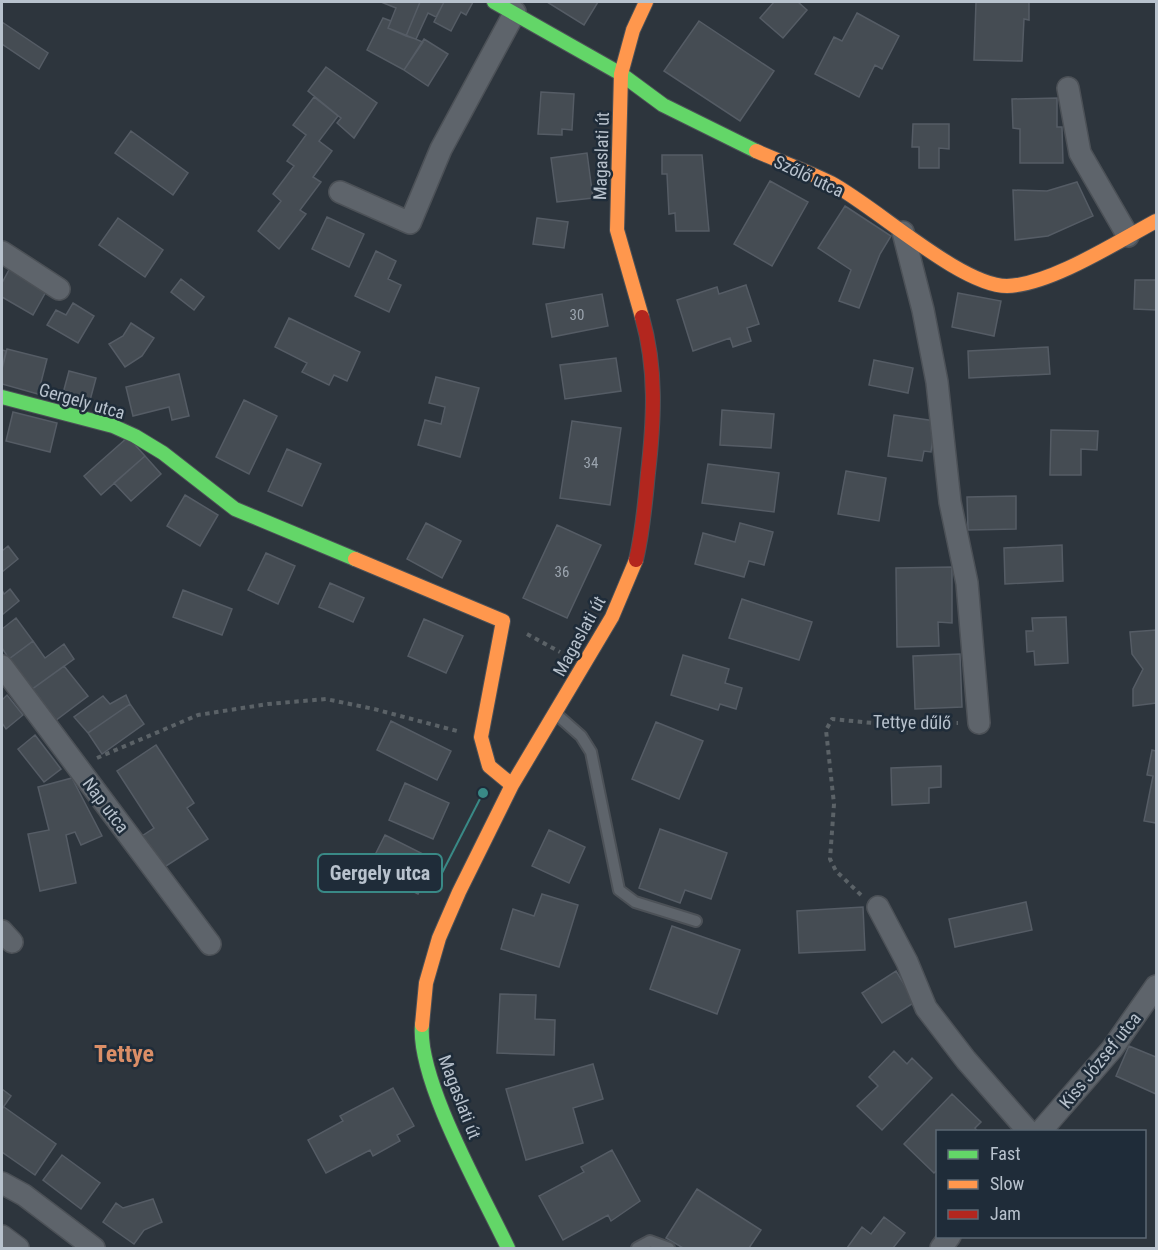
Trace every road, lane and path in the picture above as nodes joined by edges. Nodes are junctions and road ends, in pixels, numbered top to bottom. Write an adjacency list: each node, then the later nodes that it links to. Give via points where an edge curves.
1 (494, 2): 3 (street, Szőlő utca)
2 (646, 2): 4 (street, Magaslati út, via 633,30)
3 (515, 12): 4 (street, Szőlő utca); 6 (street, via 441,149 410,223)
4 (621, 74): 8 (street, Szőlő utca, via 663,105 739,144 831,183); 14 (street, Magaslati út, via 617,230 649,340 655,407 642,535 632,574)
5 (1068, 88): 9 (street, via 1080,153)
6 (340, 192)
7 (1156, 221): 9 (street, Szőlő utca)
8 (903, 232): 9 (street, Szőlő utca, via 954,267 984,282 1007,286 1053,276); 17 (street, Tettye dűlő, via 937,382 950,502 967,583)
9 (1128, 236)
10 (2, 252): 11 (street)
11 (59, 289)
12 (2, 397): 13 (street, Gergely utca, via 113,426 162,453 235,509)
13 (503, 621): 14 (path); 18 (street)
14 (585, 665): 16 (street, Magaslati út)
15 (2, 666): 19 (street, Nap utca)
16 (555, 713): 20 (street, Magaslati út); 22 (lane, via 582,736 591,752 619,890 635,902)
17 (979, 723): 21 (path, Tettye dűlő, via 883,724 838,719 828,723 834,804 830,859 836,872)
18 (482, 737): 19 (path, via 326,699 198,715); 20 (street, via 483,756 489,769)
19 (78, 768): 23 (street, Nap utca)
20 (512, 785): 31 (street, Magaslati út, via 439,938 426,983 421,1036 435,1093)
21 (878, 907): 25 (street, via 926,1008)
22 (696, 921)
23 (210, 944)
24 (1156, 986): 26 (street, Kiss József utca, via 1112,1049)
25 (1028, 1130)
26 (1041, 1130)
27 (2, 1183): 30 (street)
28 (2, 1236): 29 (street)
29 (18, 1248)
30 (94, 1248)
31 (508, 1248)
32 (637, 1248): 33 (lane, via 650,1241)
33 (669, 1248)

